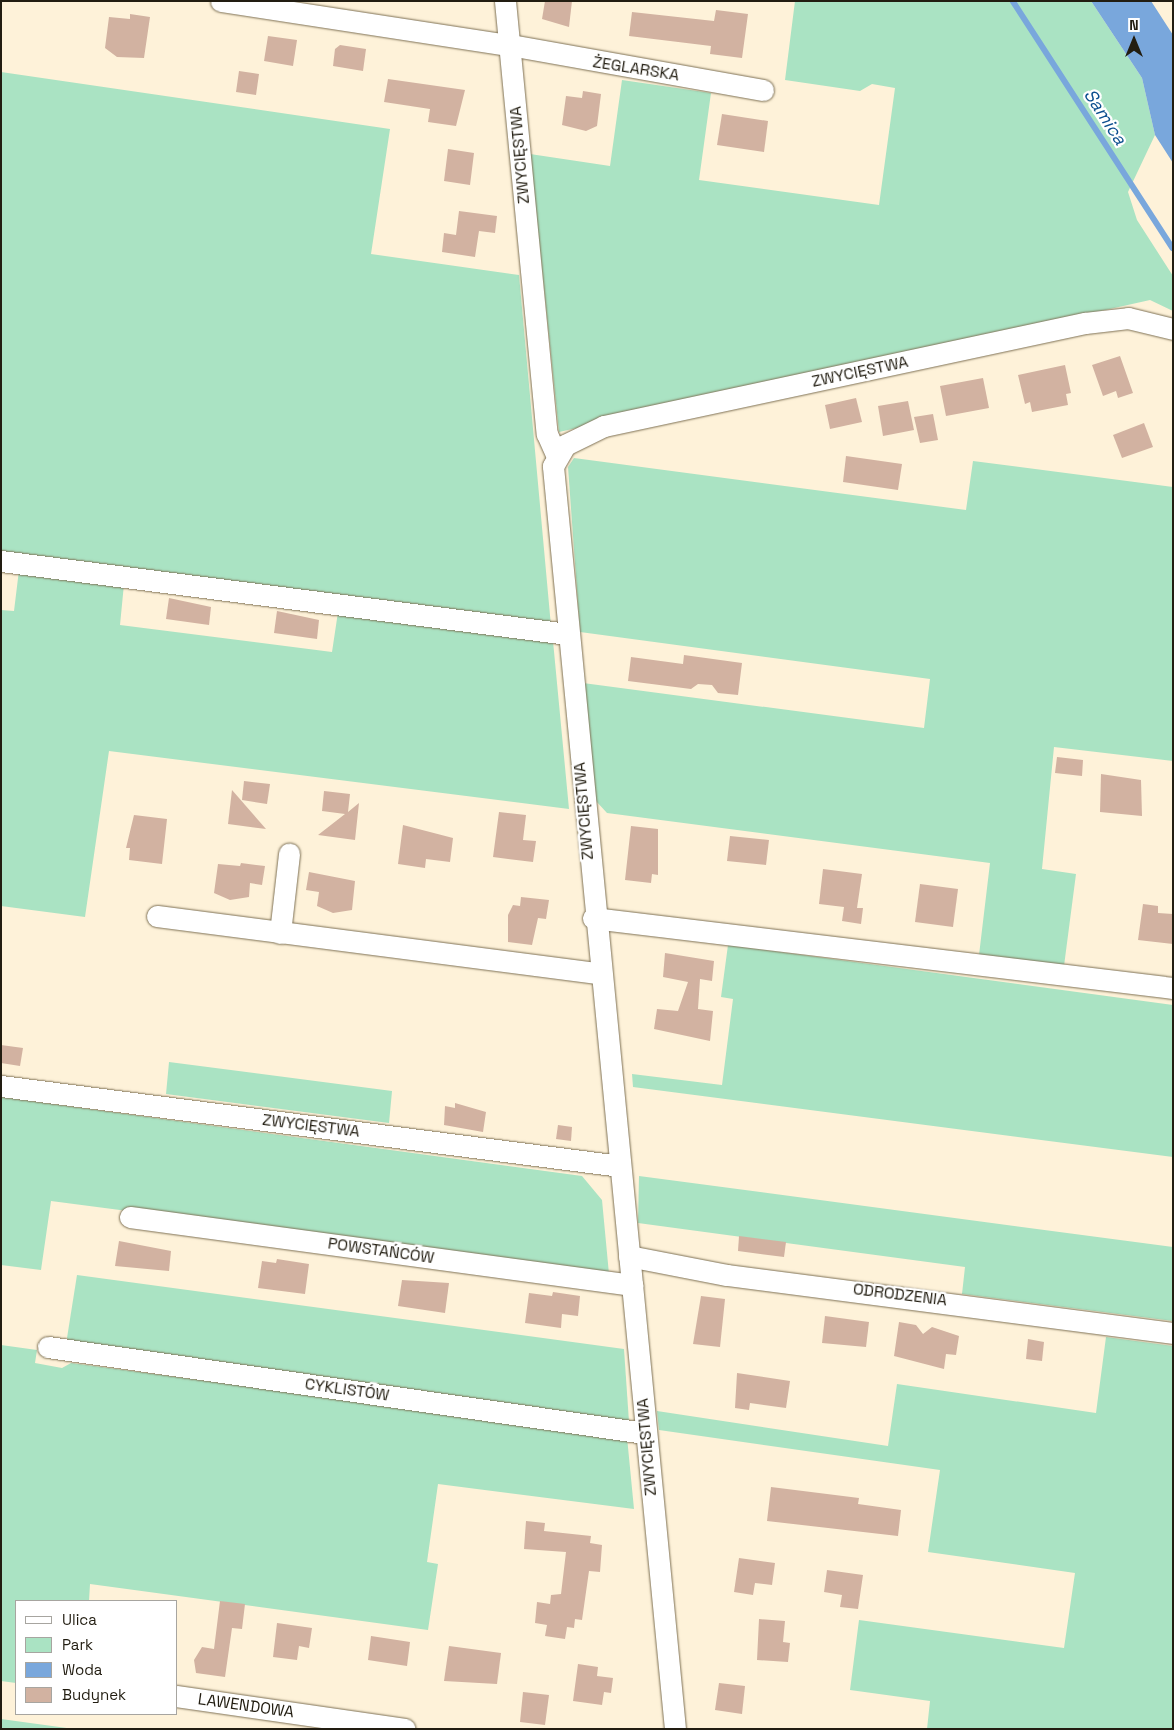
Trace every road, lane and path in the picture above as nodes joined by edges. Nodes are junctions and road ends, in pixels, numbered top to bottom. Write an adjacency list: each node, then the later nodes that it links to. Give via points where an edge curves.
1 (221, 1): 3 (street, ŻEGLARSKA)
2 (505, 1): 3 (street, ZWYCIĘSTWA)
3 (510, 45): 4 (street, ŻEGLARSKA); 6 (street, ZWYCIĘSTWA, via 547,434)
4 (763, 90)
5 (1173, 329): 6 (street, ZWYCIĘSTWA, via 1128,318 1085,323 604,426 581,434)
6 (557, 456): 8 (street, ZWYCIĘSTWA, via 553,480)
7 (1, 561): 8 (street)
8 (568, 634): 11 (street, ZWYCIĘSTWA)
9 (289, 854): 12 (street)
10 (158, 916): 12 (street)
11 (594, 918): 13 (street, ZWYCIĘSTWA); 14 (street)
12 (280, 933): 13 (street)
13 (601, 974): 16 (street, ZWYCIĘSTWA)
14 (1173, 988)
15 (1, 1086): 16 (street, ZWYCIĘSTWA)
16 (620, 1166): 18 (street, ZWYCIĘSTWA)
17 (130, 1217): 19 (street, POWSTAŃCÓW)
18 (629, 1256): 19 (street, ZWYCIĘSTWA); 20 (street, ODRODZENIA, via 727,1275)
19 (632, 1286): 22 (street, ZWYCIĘSTWA)
20 (1173, 1333)
21 (48, 1347): 22 (street, CYKLISTÓW)
22 (646, 1433): 25 (street, ZWYCIĘSTWA)
23 (178, 1696): 24 (street, LAWENDOWA)
24 (404, 1729)
25 (675, 1729)

